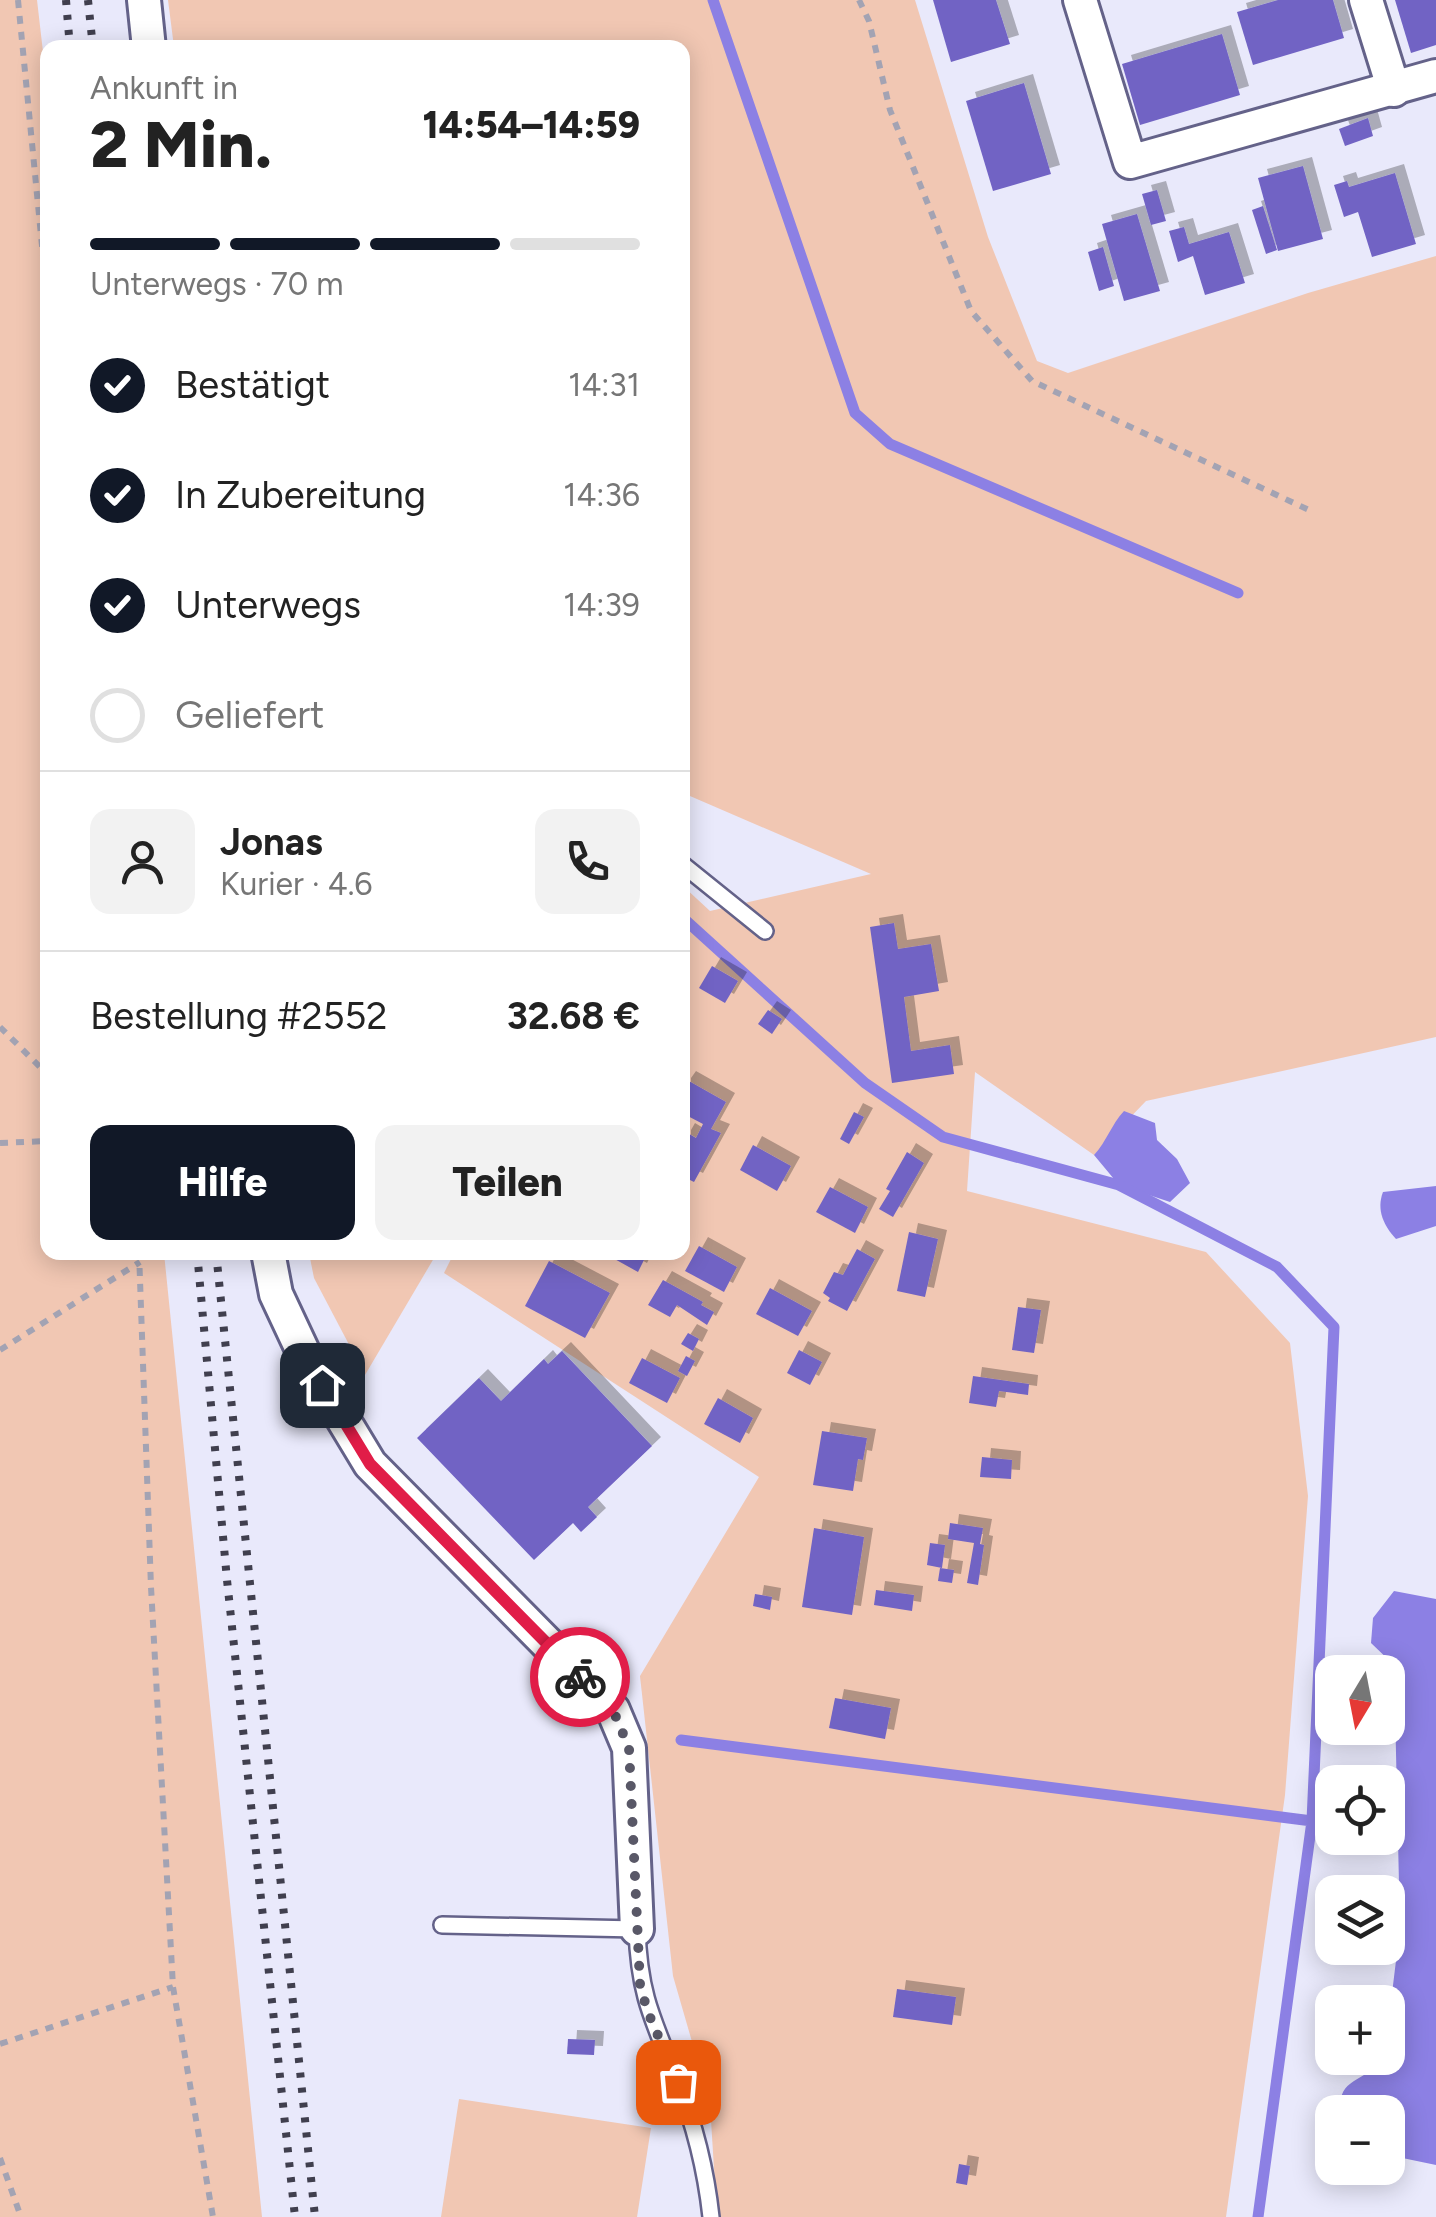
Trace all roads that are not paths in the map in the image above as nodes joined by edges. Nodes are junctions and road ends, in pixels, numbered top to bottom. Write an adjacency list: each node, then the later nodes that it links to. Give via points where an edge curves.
1 (144, 0): 4 (street)
2 (1080, 0): 6 (street, via 1130,162)
3 (1366, 0): 6 (street)
4 (147, 40)
5 (1436, 76): 6 (street)
6 (1394, 90)
7 (690, 870): 8 (lane)
8 (765, 931)
9 (270, 1260): 11 (street, via 291,1326 370,1464 613,1710 629,1748)
10 (442, 1925): 11 (lane)
11 (637, 1929): 12 (lane, via 640,1984 696,2139)
12 (711, 2217)

